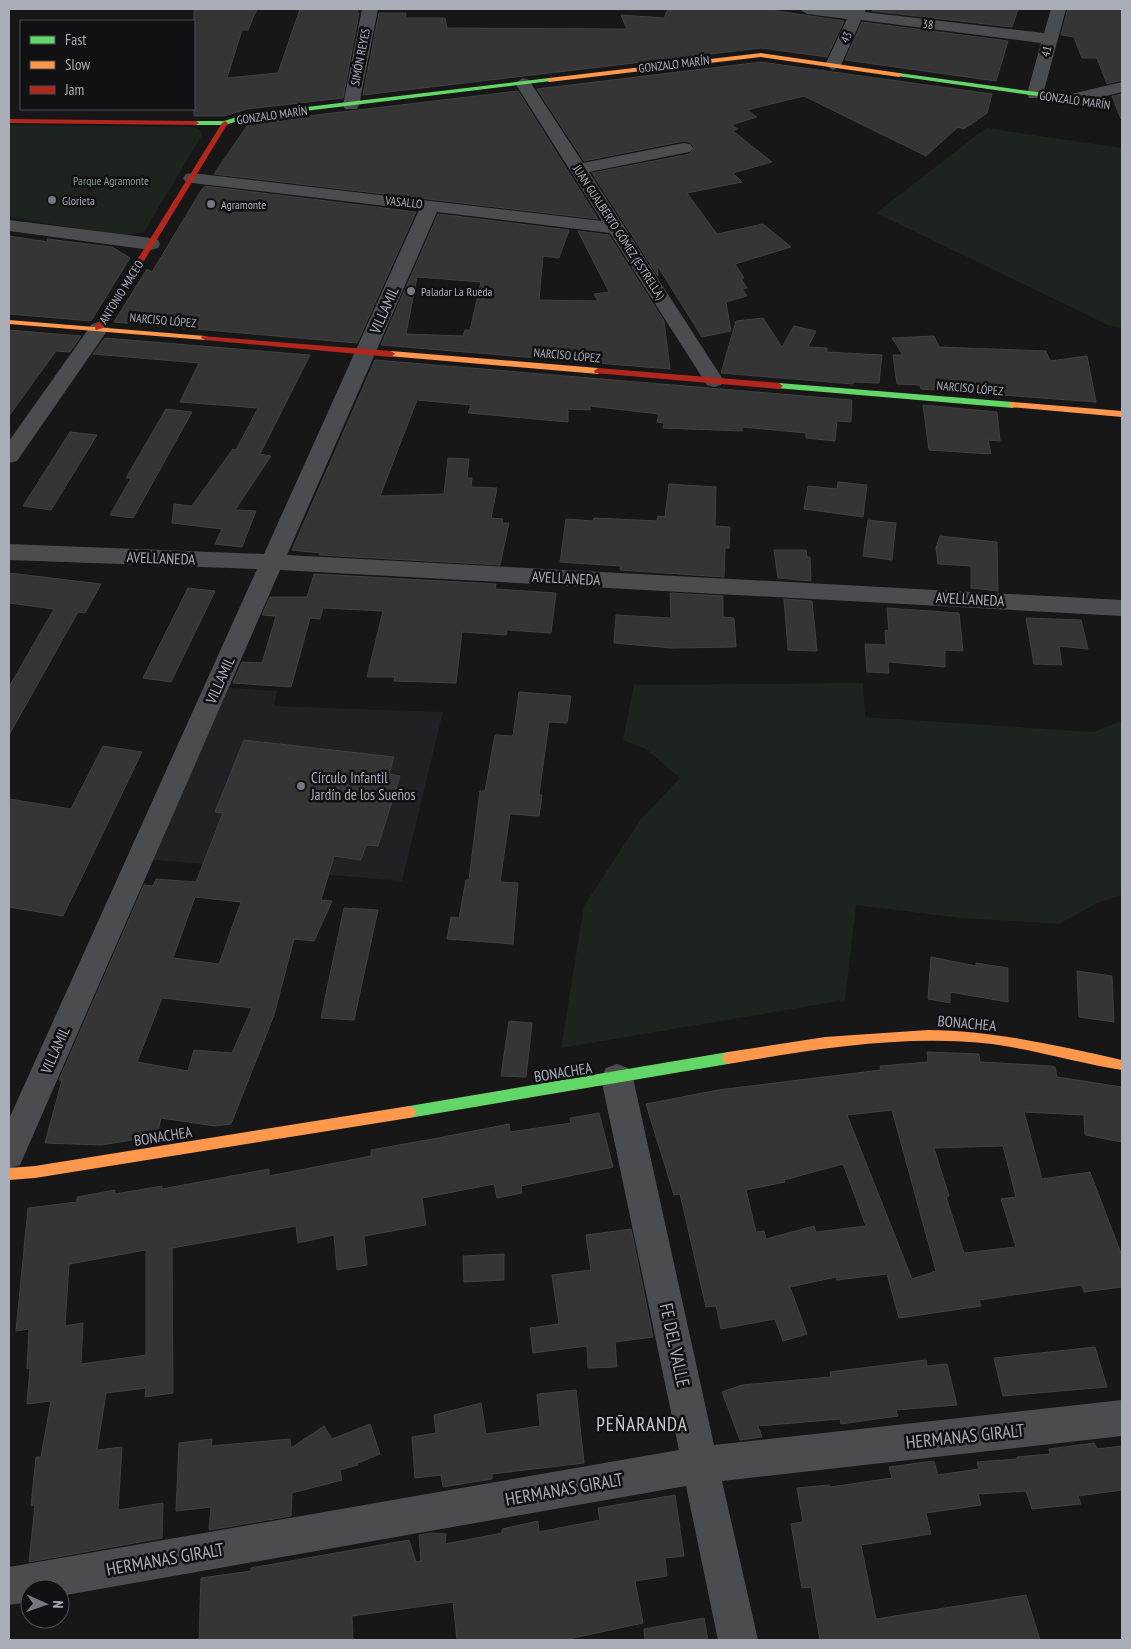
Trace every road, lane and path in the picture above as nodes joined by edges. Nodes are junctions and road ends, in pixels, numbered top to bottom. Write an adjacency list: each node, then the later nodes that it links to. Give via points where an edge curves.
1 (370, 9): 11 (street, SIMÓN REYES)
2 (807, 9): 4 (street, 38)
3 (1058, 9): 5 (street, 41)
4 (858, 12): 5 (street, 38); 6 (street, 43)
5 (1050, 39): 9 (street, 41)
6 (833, 65): 7 (street, GONZALO MARÍN, via 778,56 747,55); 9 (street, GONZALO MARÍN)
7 (523, 83): 11 (street, GONZALO MARÍN); 16 (street, JUAN GUALBERTO GÓMEZ (ESTRELLA))
8 (1122, 87): 10 (street)
9 (1035, 94): 10 (street, GONZALO MARÍN)
10 (1073, 100): 12 (street, GONZALO MARÍN)
11 (351, 105): 14 (street, GONZALO MARÍN, via 247,116)
12 (1112, 105)
13 (9, 121): 14 (street, GONZALO MARÍN)
14 (225, 123): 17 (street, ANTONIO MACEO)
15 (684, 148): 16 (street)
16 (578, 169): 20 (street, JUAN GUALBERTO GÓMEZ (ESTRELLA))
17 (192, 178): 18 (street, VASALLO); 21 (street, ANTONIO MACEO)
18 (431, 205): 20 (street, VASALLO); 24 (street, VILLAMIL)
19 (9, 225): 21 (street)
20 (616, 228): 25 (street, JUAN GUALBERTO GÓMEZ (ESTRELLA))
21 (151, 244): 23 (street, ANTONIO MACEO)
22 (9, 322): 23 (street, NARCISO LÓPEZ)
23 (99, 328): 24 (street, NARCISO LÓPEZ); 27 (street, ANTONIO MACEO)
24 (366, 351): 25 (street, NARCISO LÓPEZ); 29 (street, VILLAMIL)
25 (714, 381): 26 (street, NARCISO LÓPEZ)
26 (1122, 414)
27 (9, 456)
28 (9, 552): 29 (street, AVELLANEDA)
29 (272, 562): 30 (street, AVELLANEDA); 33 (street, VILLAMIL)
30 (1122, 608)
31 (1122, 1064): 32 (street, BONACHEA, via 992,1039 934,1035 774,1050)
32 (617, 1078): 34 (street, BONACHEA); 36 (street, FE DEL VALLE)
33 (9, 1154)
34 (9, 1174)
35 (1122, 1418): 36 (street, HERMANAS GIRALT)
36 (700, 1465): 37 (street, HERMANAS GIRALT); 38 (street, FE DEL VALLE)
37 (9, 1586)
38 (738, 1640)

